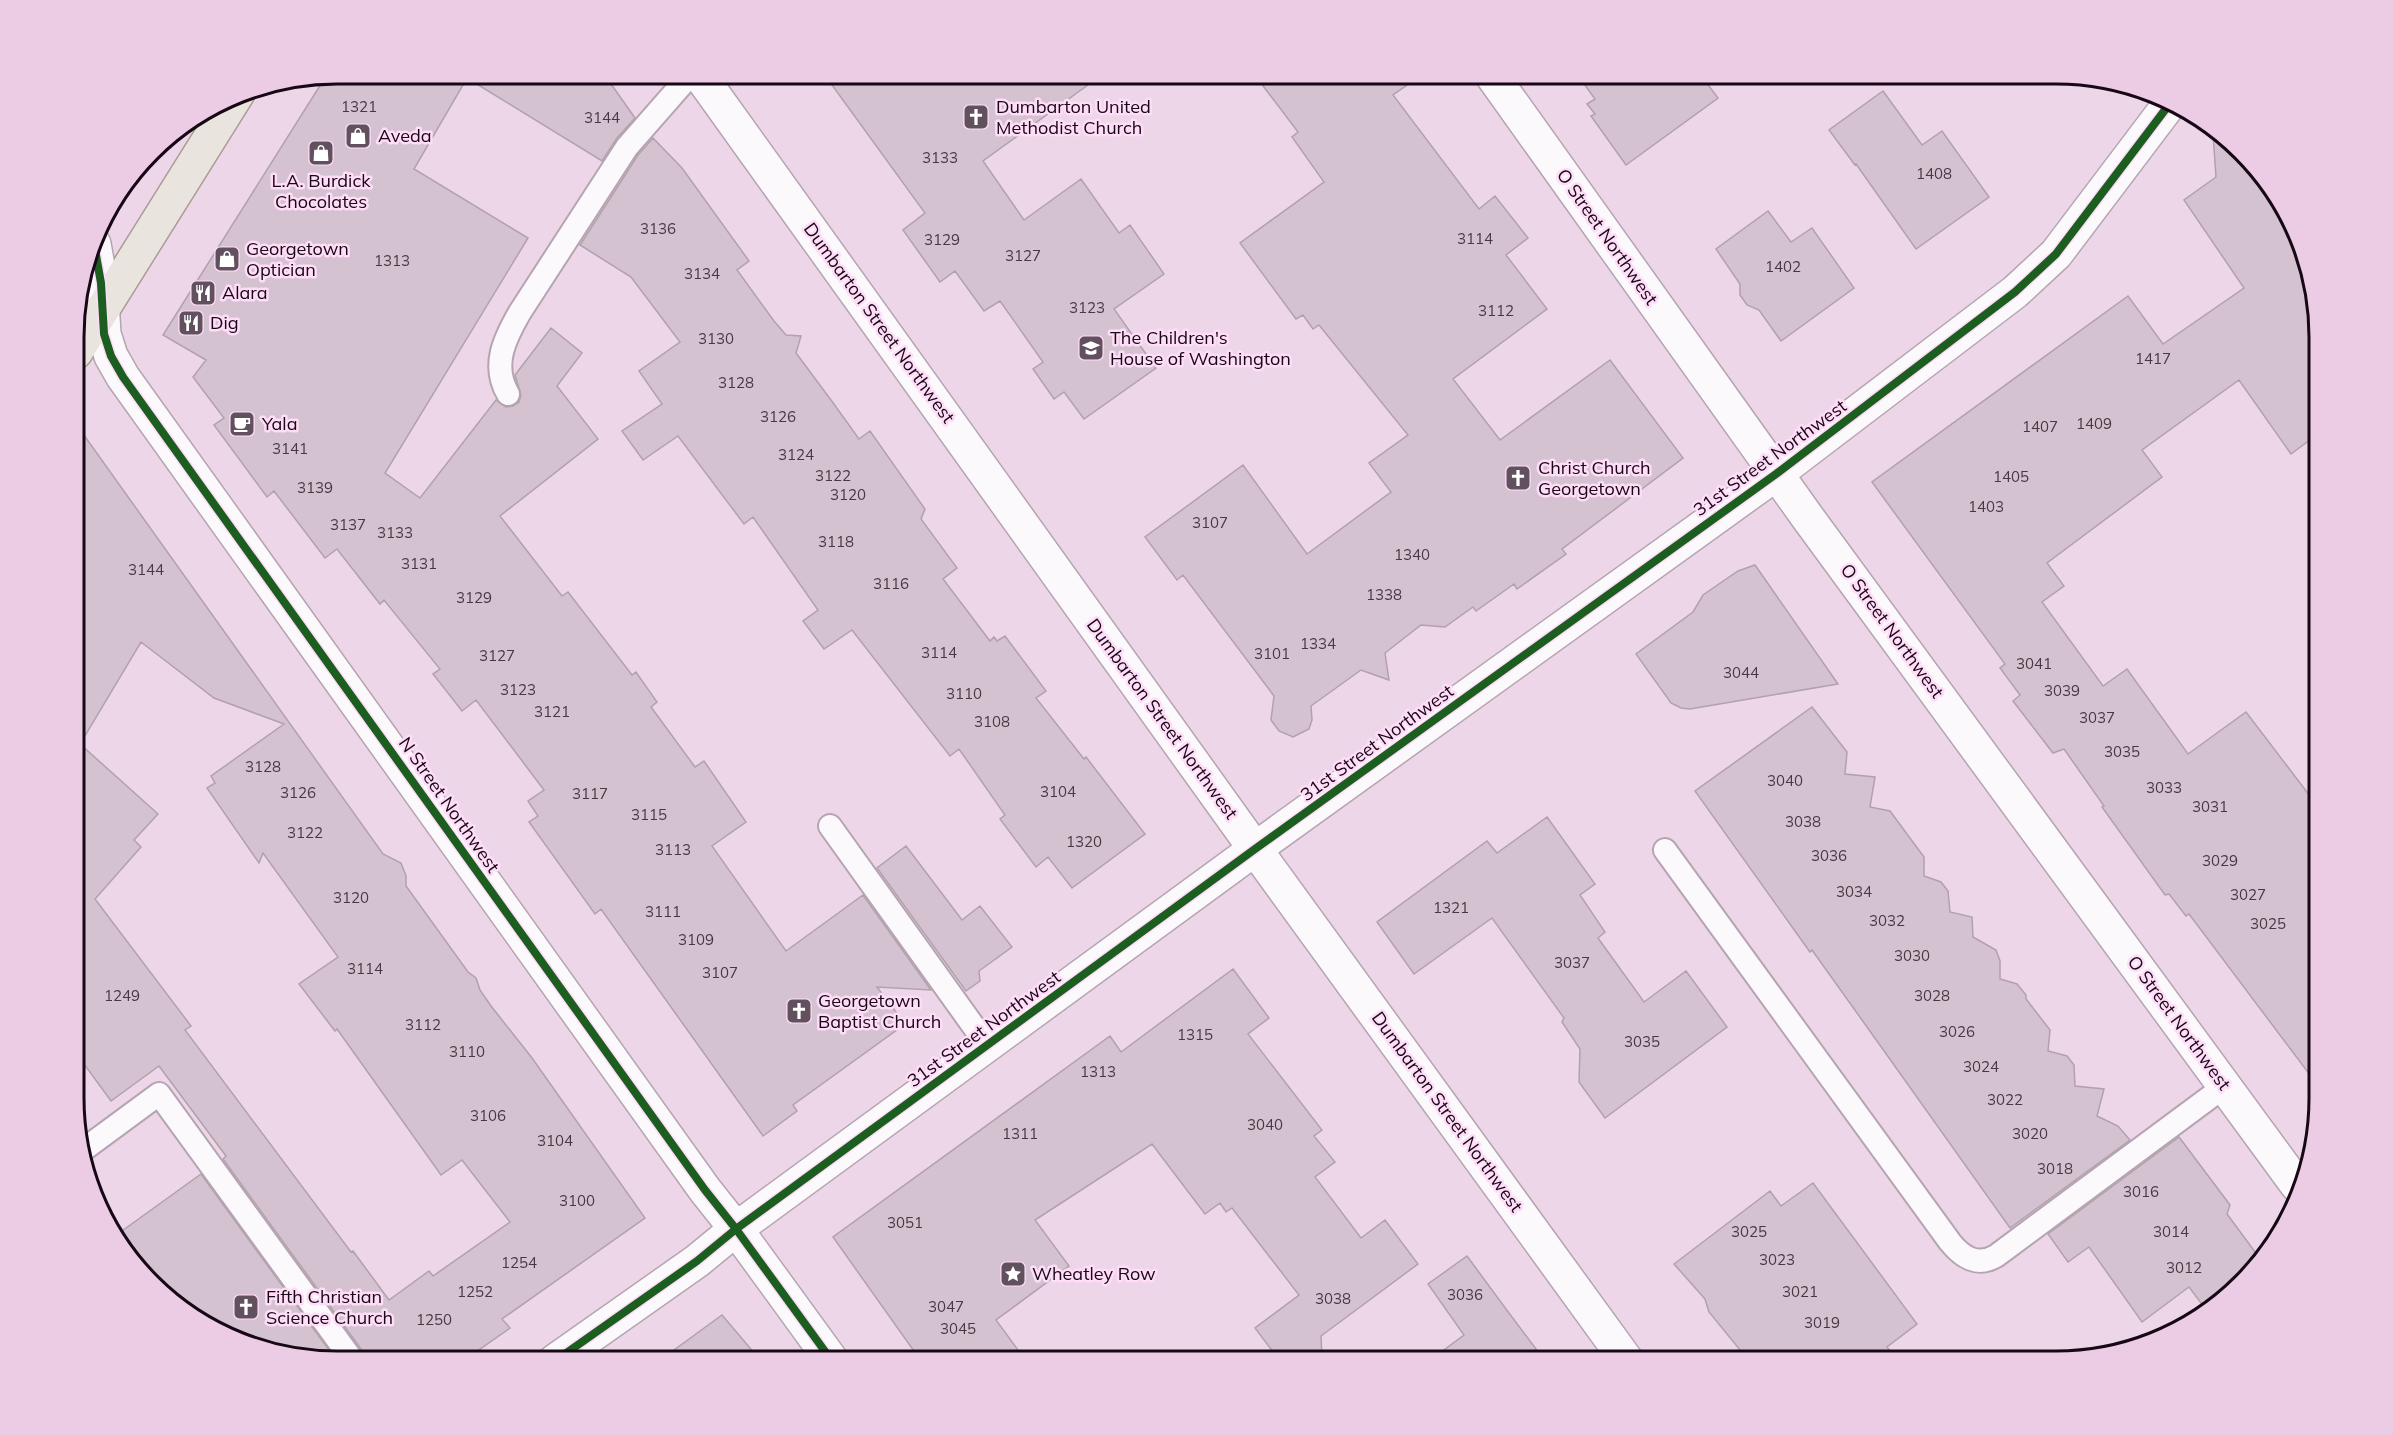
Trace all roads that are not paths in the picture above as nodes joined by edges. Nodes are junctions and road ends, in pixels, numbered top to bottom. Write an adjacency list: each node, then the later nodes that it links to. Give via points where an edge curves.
1 (682, 84): 9 (lane, via 627,147 512,326 502,349 499,375)
2 (706, 84): 12 (street, Dumbarton Street Northwest)
3 (1498, 84): 10 (street, O Street Northwest)
4 (228, 108): 7 (main road)
5 (2166, 109): 10 (street, 31st Street Northwest, via 2086,217 2038,272)
6 (97, 258): 7 (street, N Street Northwest)
7 (101, 312): 8 (main road); 18 (street, N Street Northwest, via 111,356 123,377)
8 (84, 339)
9 (508, 394)
10 (1776, 474): 12 (street, 31st Street Northwest); 15 (street, O Street Northwest)
11 (830, 826): 14 (lane)
12 (1255, 849): 14 (street, 31st Street Northwest); 22 (street, Dumbarton Street Northwest)
13 (1665, 850): 15 (lane, via 1950,1242 1971,1261 1996,1256)
14 (987, 1045): 18 (street, 31st Street Northwest)
15 (2225, 1086): 17 (street, O Street Northwest)
16 (89, 1145): 19 (lane, via 159,1094)
17 (2295, 1181)
18 (736, 1229): 20 (street, 31st Street Northwest); 21 (street, N Street Northwest)
19 (345, 1351)
20 (569, 1351)
21 (825, 1351)
22 (1620, 1351)

